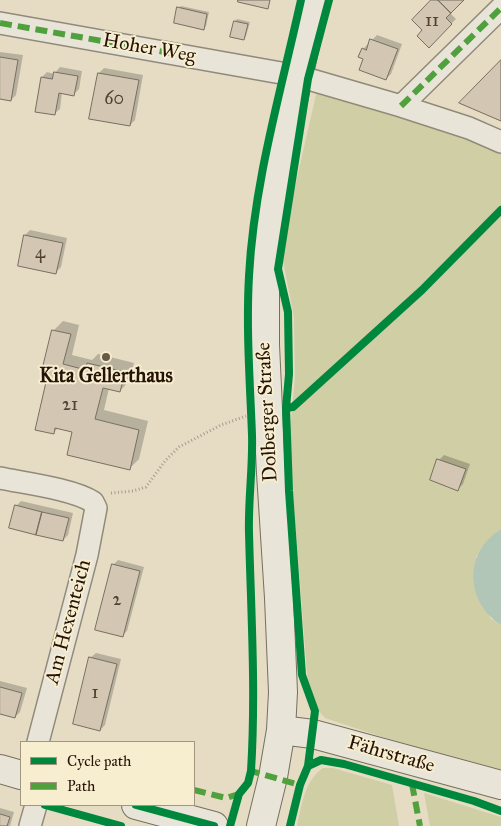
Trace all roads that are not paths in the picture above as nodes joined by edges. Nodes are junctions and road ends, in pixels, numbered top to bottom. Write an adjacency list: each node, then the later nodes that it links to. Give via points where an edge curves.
1 (315, 0): 4 (main road, Dolberger Straße)
2 (501, 8): 5 (street)
3 (0, 23): 4 (street, Hoher Weg)
4 (298, 76): 5 (street, Hoher Weg); 8 (main road, Dolberger Straße, via 269,232 264,282 279,598)
5 (401, 106): 6 (street, Hoher Weg)
6 (501, 142)
7 (0, 478): 9 (street, Am Hexenteich, via 56,489 88,499 96,508)
8 (280, 730): 12 (main road, Fährstraße, via 313,734); 17 (main road, Dolberger Straße)
9 (38, 741)
10 (0, 769): 11 (main road)
11 (20, 775)
12 (501, 785)
13 (36, 806): 15 (street)
14 (140, 806): 16 (main road)
15 (30, 826)
16 (214, 826)
17 (261, 826)

